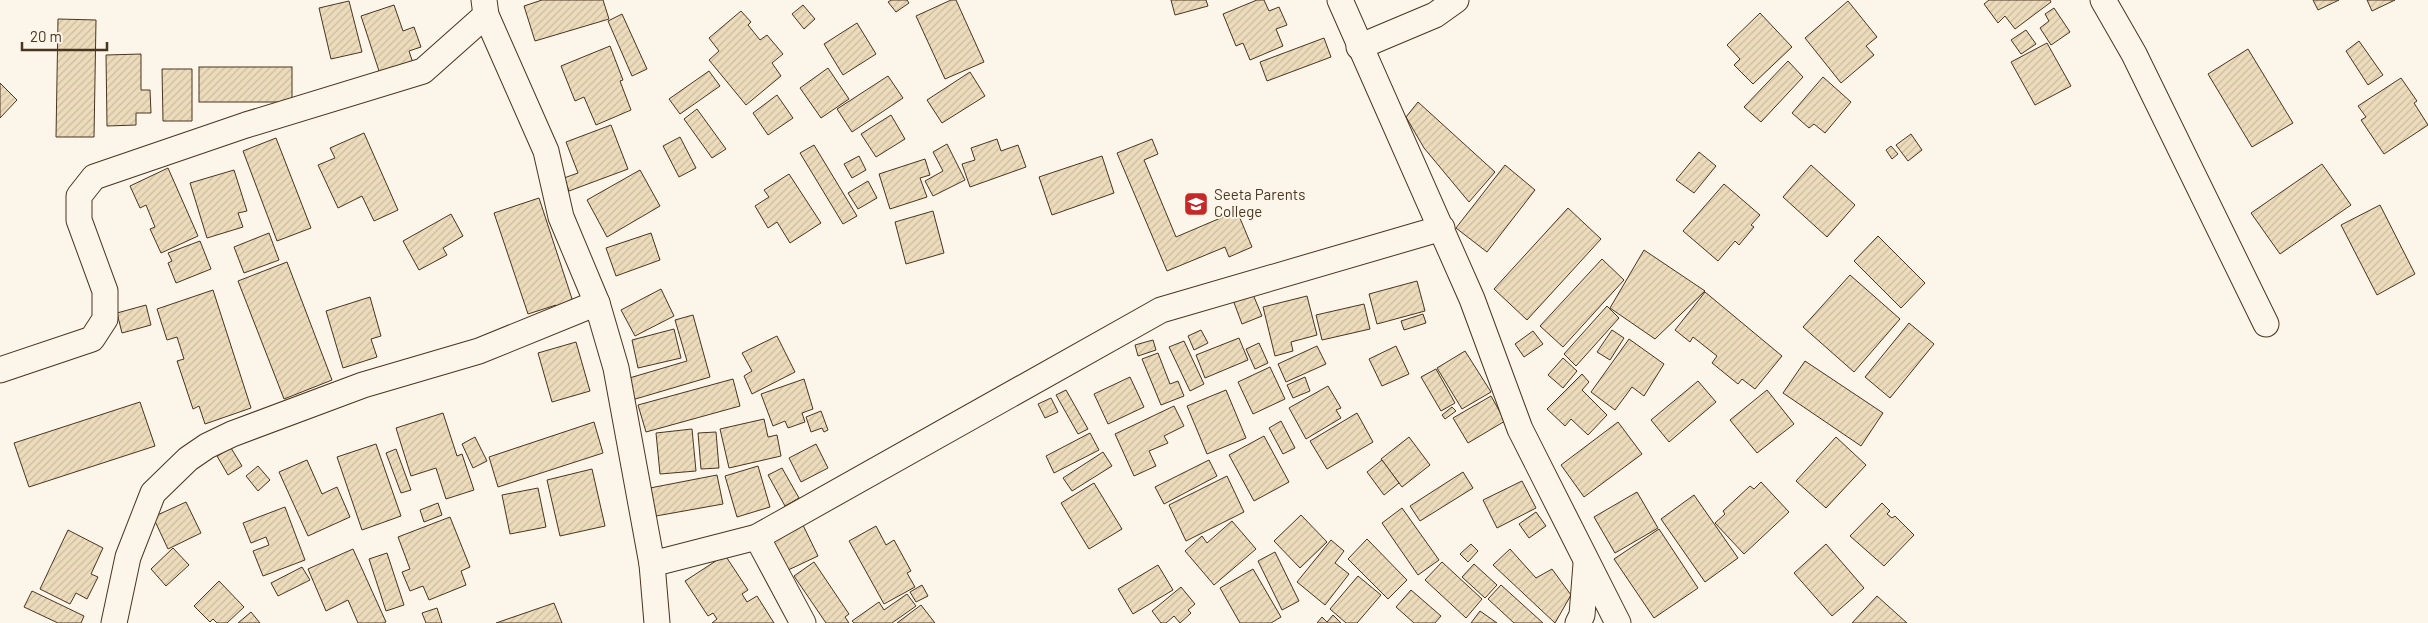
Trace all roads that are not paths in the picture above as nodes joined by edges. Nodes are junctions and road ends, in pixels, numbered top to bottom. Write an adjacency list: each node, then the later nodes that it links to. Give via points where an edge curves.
1 (1340, 0): 5 (street)
2 (1456, 0): 5 (street, via 1435,15)
3 (2103, 0): 8 (street, via 2134,54)
4 (485, 8): 7 (street, via 546,151 561,217); 9 (street, via 423,71 246,125 94,177 79,196 79,220 105,290 105,320 92,339)
5 (1359, 46): 6 (street)
6 (1442, 228): 10 (street, via 1161,310); 12 (street, via 1520,429)
7 (597, 303): 11 (street, via 616,368); 13 (street, via 479,351 363,385 207,446 188,459 154,493 128,557)
8 (2266, 324)
9 (0, 370)
10 (757, 537): 11 (street); 15 (street)
11 (652, 564): 14 (street)
12 (1586, 564): 16 (street, via 1582,614); 17 (street)
13 (114, 623)
14 (657, 623)
15 (803, 623)
16 (1578, 623)
17 (1618, 623)

